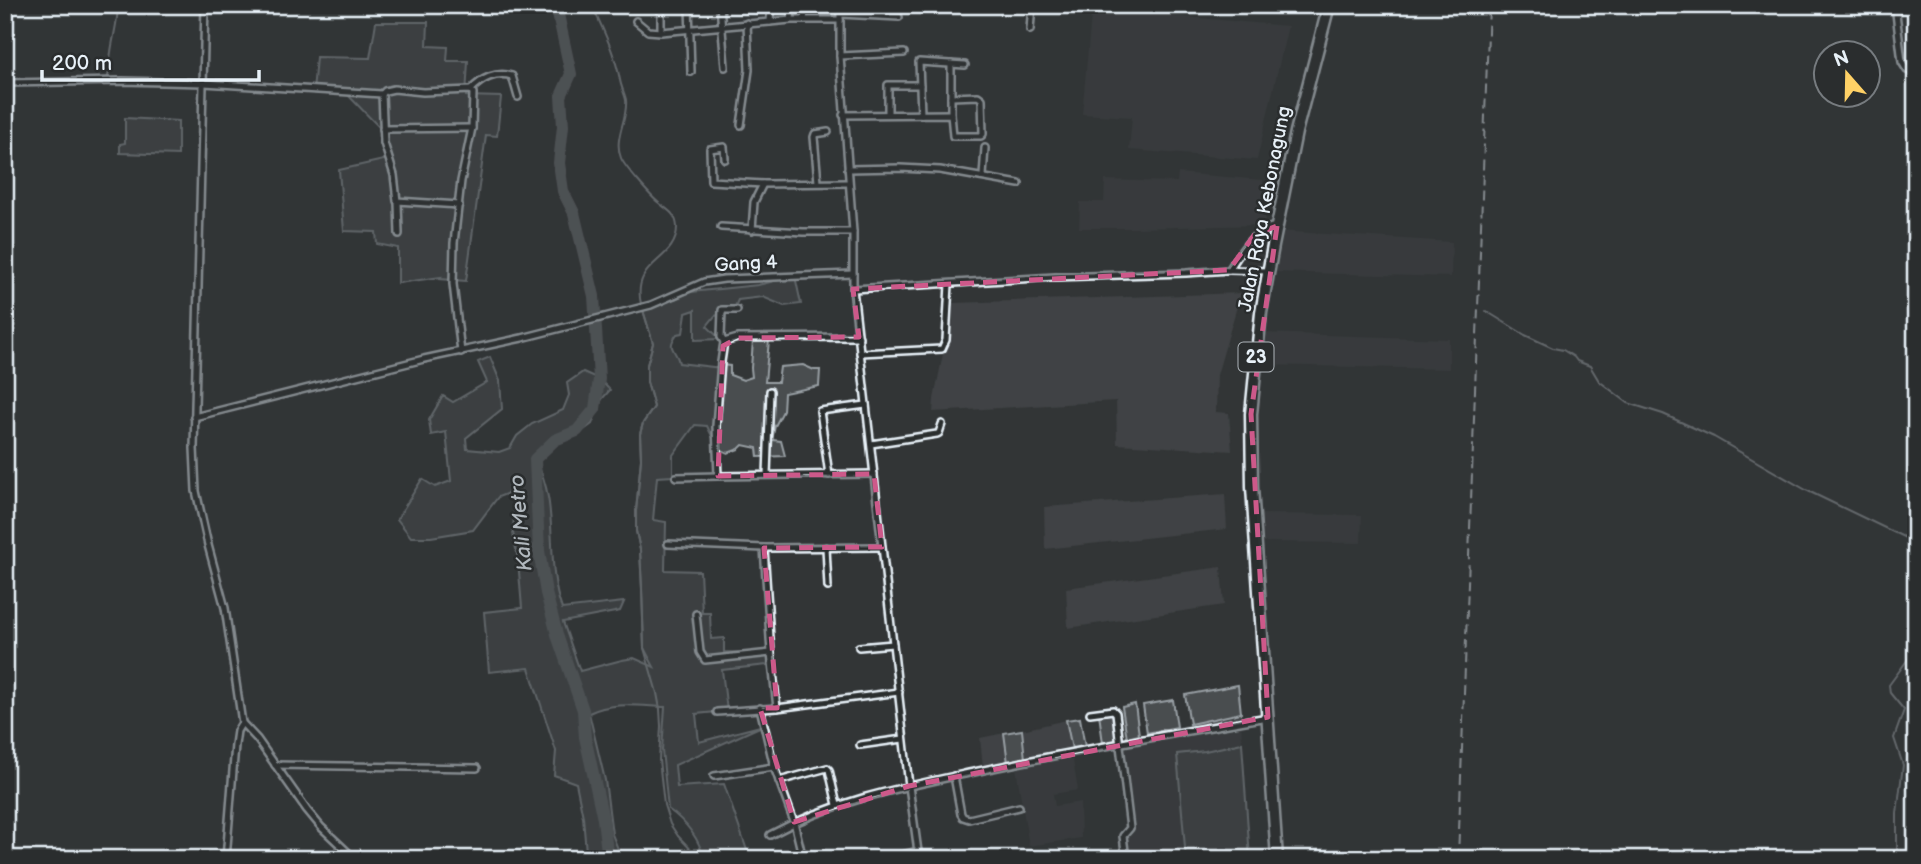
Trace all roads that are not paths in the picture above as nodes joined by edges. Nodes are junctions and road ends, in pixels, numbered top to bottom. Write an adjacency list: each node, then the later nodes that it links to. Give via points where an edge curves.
1 (205, 5): 31 (street)
2 (661, 5): 22 (street)
3 (689, 5): 20 (street)
4 (720, 5): 19 (street)
5 (771, 5): 17 (street)
6 (792, 5): 14 (street)
7 (806, 5): 15 (street)
8 (840, 5): 12 (street)
9 (1032, 5): 21 (street)
10 (1329, 5): 55 (highway, Jalan Raya Kebonagung / 23)
11 (1895, 5): 29 (street, via 1902,62)
12 (840, 17): 13 (street); 15 (street); 24 (street)
13 (898, 17)
14 (791, 20): 15 (street); 17 (street)
15 (804, 20)
16 (636, 21): 22 (street, via 648,31)
17 (770, 22): 18 (street)
18 (747, 23): 19 (street); 41 (street, via 749,69)
19 (721, 26): 20 (street); 27 (street)
20 (690, 30): 22 (street); 28 (street)
21 (1031, 30)
22 (661, 32)
23 (904, 53): 24 (street)
24 (840, 57): 40 (street)
25 (951, 64): 26 (street); 32 (street, via 920,62); 36 (street)
26 (965, 65)
27 (724, 67)
28 (691, 72)
29 (1916, 74)
30 (5, 83): 31 (street)
31 (204, 83): 34 (street); 72 (street)
32 (920, 85): 37 (street, via 888,85); 38 (street)
33 (471, 90): 34 (street, via 394,89); 35 (street, via 484,79 506,74 512,76); 42 (street)
34 (383, 94): 43 (street)
35 (518, 97)
36 (951, 97): 39 (street); 39 (street, via 981,97 982,135 953,136)
37 (888, 114): 38 (street); 40 (street)
38 (921, 114): 39 (street)
39 (951, 114)
40 (844, 115): 47 (street)
41 (741, 125)
42 (472, 128): 43 (street); 54 (street)
43 (383, 129): 53 (street)
44 (828, 132): 49 (street, via 814,137)
45 (985, 148): 48 (street)
46 (725, 159): 51 (street, via 724,147 710,149 711,181)
47 (848, 169): 48 (street, via 923,169); 50 (street)
48 (983, 176): 52 (street)
49 (818, 182): 50 (street); 51 (street)
50 (848, 183): 58 (street)
51 (764, 184): 57 (street, via 754,202)
52 (1019, 184)
53 (398, 202): 54 (street); 59 (street)
54 (459, 205): 68 (street, via 453,261)
55 (1277, 226): 60 (street, via 1255,234); 61 (highway, Jalan Raya Kebonagung / 23)
56 (721, 228): 57 (street)
57 (752, 230): 58 (street)
58 (853, 232): 62 (street)
59 (399, 234)
60 (1229, 270): 61 (street); 63 (street)
61 (1269, 271): 94 (highway, Jalan Raya Kebonagung / 23, via 1253,384 1250,449)
62 (853, 276): 64 (street); 68 (street, Gang 4, via 704,282 645,306)
63 (949, 284): 64 (street); 69 (street, via 942,349)
64 (853, 288): 66 (street)
65 (737, 310): 67 (street, via 722,310 720,337)
66 (859, 337): 67 (street); 69 (street)
67 (724, 342): 79 (street, via 716,426)
68 (461, 352): 72 (street, Gang 4)
69 (860, 353): 71 (street)
70 (770, 391): 76 (street)
71 (866, 405): 74 (street); 77 (street, via 820,411)
72 (194, 416): 95 (street, via 196,491 225,608)
73 (942, 424): 74 (street, via 937,434)
74 (871, 444): 75 (street)
75 (874, 474): 77 (street); 82 (street)
76 (767, 475): 77 (street); 79 (street)
77 (829, 475)
78 (676, 477): 79 (street)
79 (718, 477)
80 (668, 544): 83 (street)
81 (826, 547): 82 (street); 83 (street); 84 (street)
82 (882, 547): 86 (street)
83 (764, 548): 88 (street)
84 (828, 587)
85 (696, 614): 88 (street, via 705,660)
86 (893, 644): 87 (street); 89 (street)
87 (859, 647)
88 (771, 653): 91 (street)
89 (899, 692): 91 (street); 96 (street)
90 (760, 708): 91 (street); 92 (street); 100 (street)
91 (778, 708)
92 (717, 712)
93 (1090, 713): 97 (street, via 1115,712)
94 (1268, 717): 97 (street); 117 (highway, 23)
95 (242, 723): 99 (street); 111 (street, via 235,745)
96 (903, 739): 98 (street); 105 (street)
97 (1120, 742): 103 (street); 116 (street, via 1130,828 1124,834)
98 (860, 745)
99 (275, 765): 101 (street); 112 (street, via 321,827)
100 (774, 766): 102 (street); 104 (street)
101 (477, 768)
102 (714, 776)
103 (954, 776): 105 (street); 107 (street, via 963,817)
104 (779, 781): 106 (street, via 827,768); 108 (street)
105 (909, 786): 106 (street); 110 (street)
106 (837, 805): 108 (street)
107 (1019, 807)
108 (794, 822): 109 (street); 113 (street)
109 (771, 835)
110 (918, 851): 114 (street); 115 (street)
111 (226, 859)
112 (355, 859)
113 (803, 859)
114 (884, 859)
115 (919, 859)
116 (1126, 859)
117 (1278, 859)

